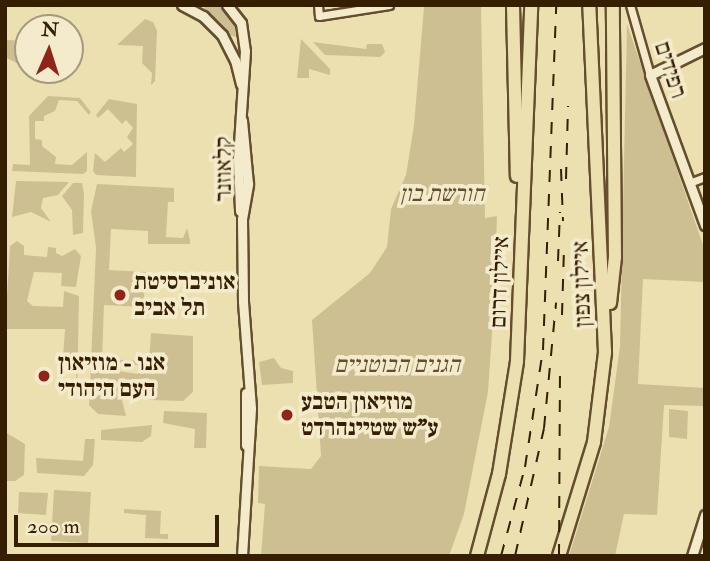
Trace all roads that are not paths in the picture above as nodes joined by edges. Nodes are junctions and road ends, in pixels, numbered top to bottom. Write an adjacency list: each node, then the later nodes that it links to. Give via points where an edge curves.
1 (182, 5): 12 (street, קלאוזנר)
2 (202, 5): 12 (street)
3 (318, 5): 11 (street, via 319,16)
4 (389, 5): 11 (street)
5 (513, 5): 21 (highway)
6 (531, 5): 21 (highway, איילון דרום)
7 (589, 5): 22 (highway, איילון צפון)
8 (613, 5): 22 (highway, via 615,257)
9 (630, 5): 16 (street, רפידים)
10 (231, 6): 14 (street, קלאוזנר)
11 (375, 6)
12 (203, 16): 13 (street, קלאוזנר)
13 (222, 36): 14 (street); 17 (street, קלאוזנר, via 235,60)
14 (244, 40): 17 (street, קלאוזנר)
15 (705, 48): 16 (street)
16 (650, 75): 19 (street, רפידים)
17 (243, 93): 24 (street, קלאוזנר, via 248,184 242,219 247,454)
18 (705, 177): 19 (street)
19 (689, 183): 20 (street, רפידים)
20 (705, 225)
21 (522, 310): 25 (highway, איילון דרום, via 506,435)
22 (607, 316): 26 (highway, איילון צפון, via 597,425)
23 (705, 515): 27 (street)
24 (242, 556)
25 (477, 556)
26 (559, 556)
27 (691, 556)

